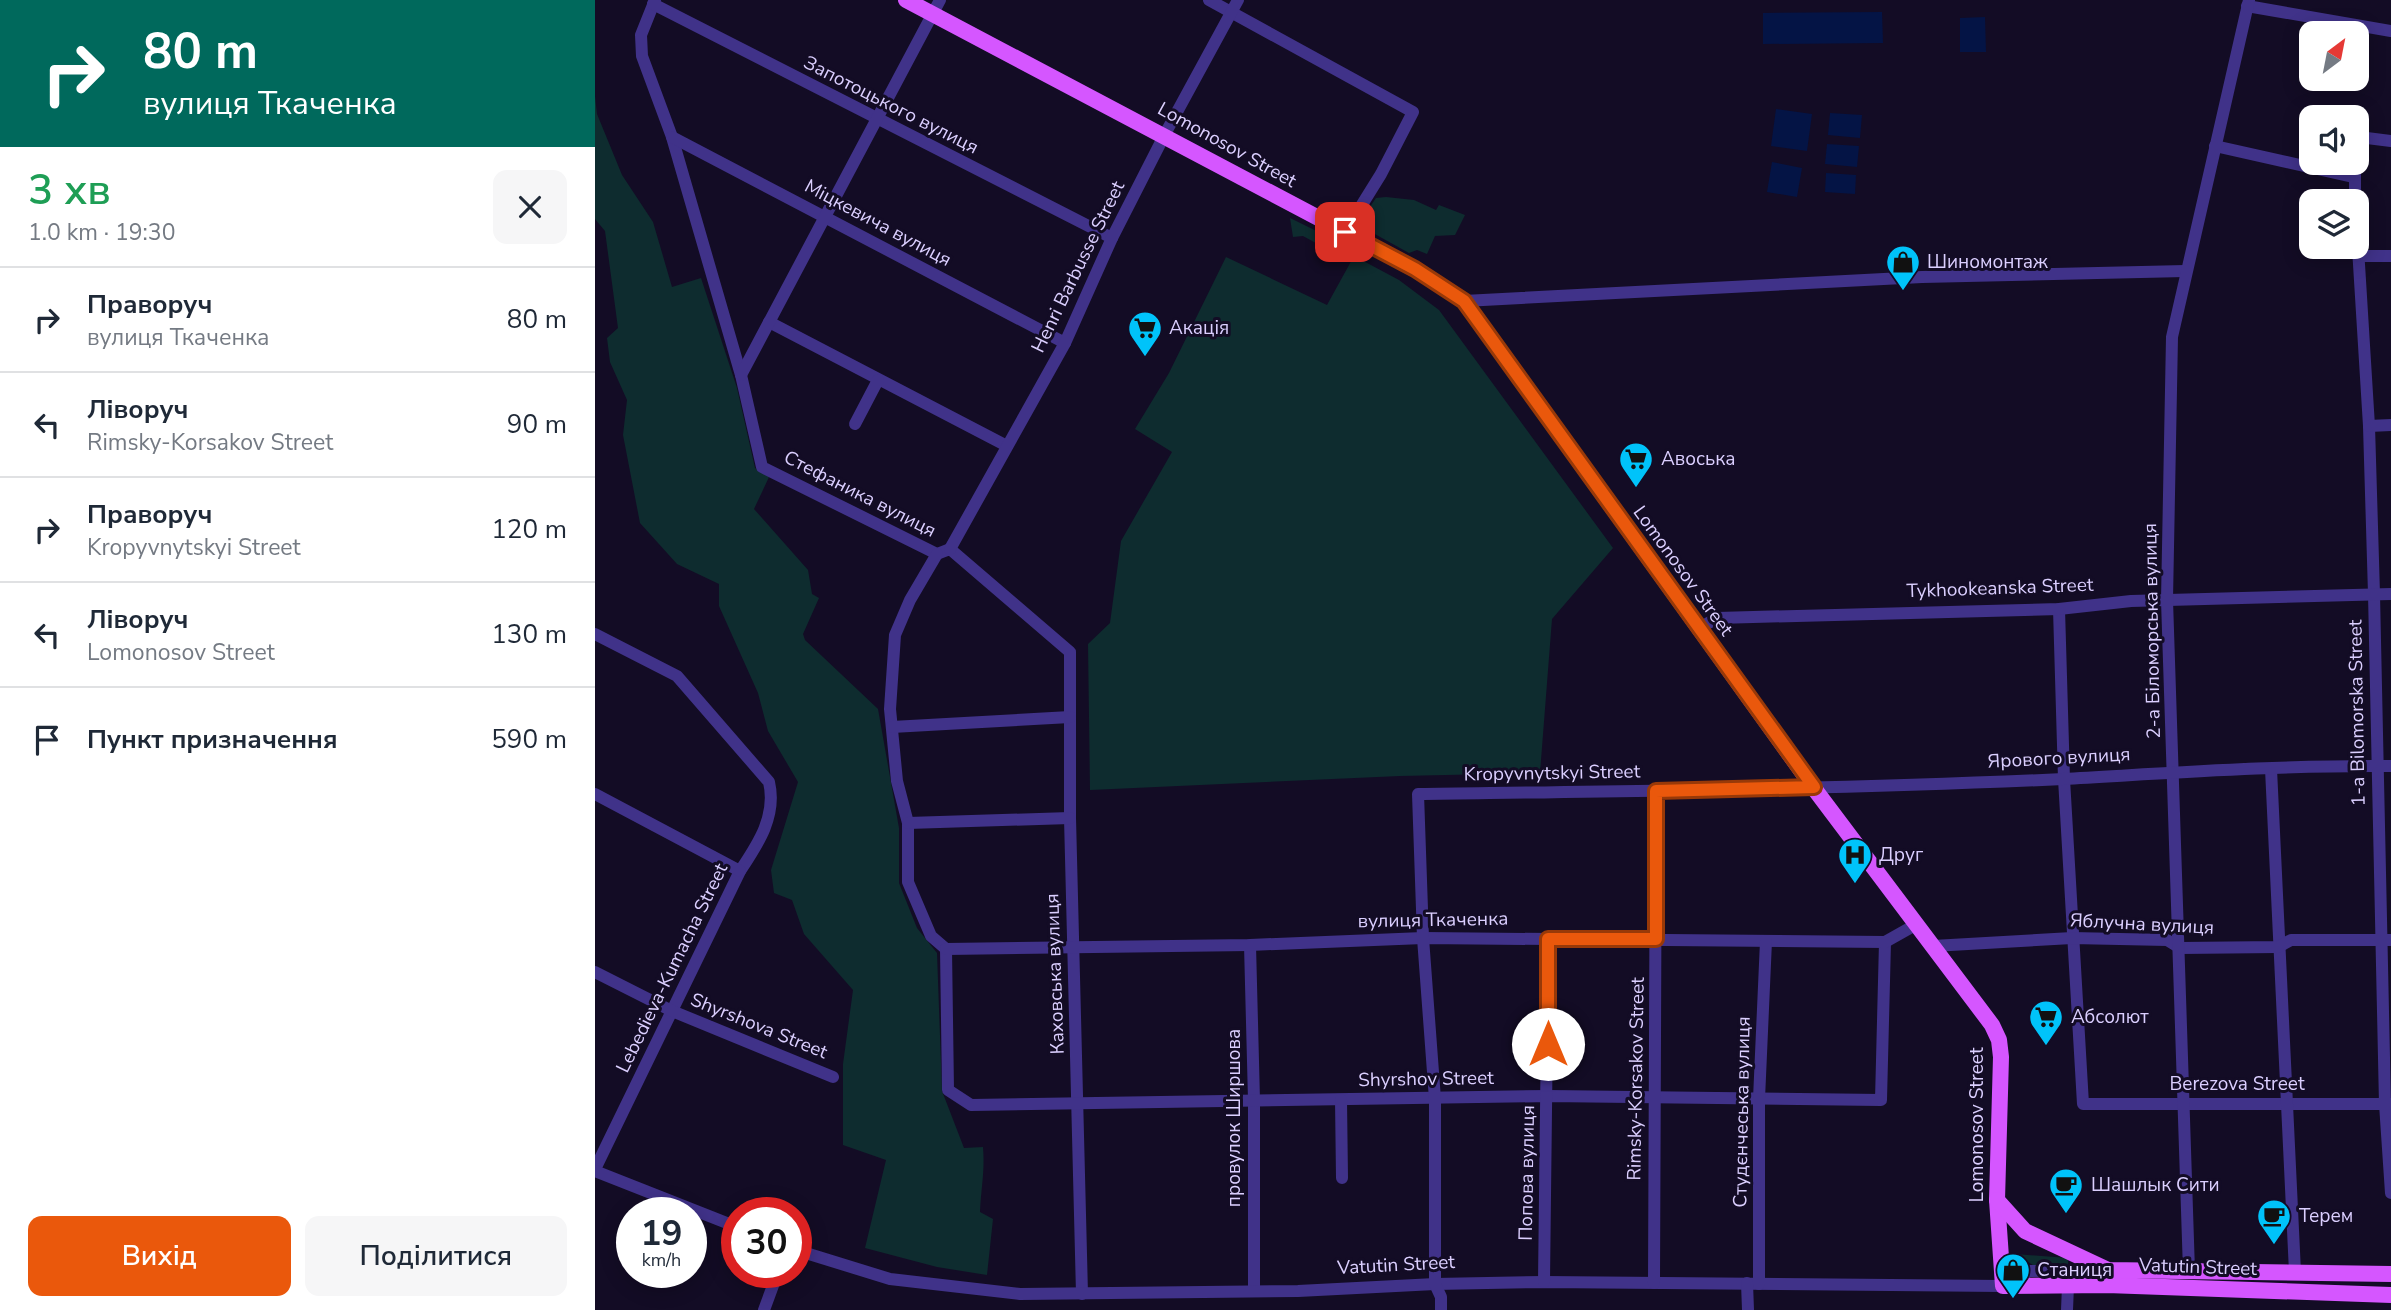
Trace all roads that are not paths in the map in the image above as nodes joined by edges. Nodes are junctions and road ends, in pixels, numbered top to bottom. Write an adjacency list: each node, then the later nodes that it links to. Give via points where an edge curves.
1 (906, 0): 6 (main road, Lomonosov Street)
2 (1209, 0): 5 (street)
3 (654, 2): 8 (street, Запотоцького вулиця); 10 (street, via 641,35 642,56)
4 (2248, 3): 7 (street); 13 (street, 2-а Біломорська вулиця)
5 (1236, 6): 9 (street, Henri Barbusse Street); 17 (street, via 1412,112)
6 (936, 7): 8 (street); 9 (main road, Lomonosov Street)
7 (2391, 31)
8 (878, 121): 16 (street); 18 (street, Запотоцького вулиця)
9 (1165, 134): 17 (main road, Lomonosov Street); 18 (street, Henri Barbusse Street)
10 (672, 137): 16 (street, Міцкевича вулиця); 26 (street)
11 (2391, 141): 12 (street)
12 (2369, 143)
13 (2215, 146): 14 (street); 22 (street, 2-а Біломорська вулиця)
14 (2353, 177): 15 (street)
15 (2354, 189)
16 (826, 218): 24 (street); 25 (street, Міцкевича вулиця)
17 (1345, 232): 23 (main road, Lomonosov Street)
18 (1112, 239): 25 (street, Henri Barbusse Street)
19 (2369, 256): 20 (street)
20 (2391, 256)
21 (2359, 259): 30 (street, 1-a Bilomorska Street)
22 (2185, 271): 23 (street, via 1907,278); 36 (street, 2-а Біломорська вулиця, via 2172,337)
23 (1464, 301): 38 (main road, Lomonosov Street)
24 (769, 322): 26 (street); 27 (street)
25 (1065, 343): 31 (street, Henri Barbusse Street)
26 (741, 375): 33 (street, Стефаника вулиця, via 762,467)
27 (878, 380): 28 (street); 31 (street)
28 (855, 424)
29 (2391, 425): 30 (street)
30 (2369, 426): 34 (street, 1-a Bilomorska Street)
31 (1007, 446): 32 (street, Henri Barbusse Street)
32 (950, 549): 33 (street, Стефаника вулиця); 40 (street, Стефаника вулиця)
33 (937, 554): 42 (street, via 895,635)
34 (2374, 594): 35 (street, Tykhookeanska Street); 36 (street, Tykhookeanska Street); 43 (street, 1-a Bilomorska Street)
35 (2391, 594)
36 (2167, 600): 37 (street, Tykhookeanska Street); 46 (street, 2-а Біломорська вулиця)
37 (2059, 609): 38 (street, Tykhookeanska Street, via 1717,618); 47 (street)
38 (1698, 629): 48 (main road, Lomonosov Street)
39 (595, 635): 53 (street, Lebedieva-Kumacha Street, via 677,676 769,782 772,810)
40 (1070, 652): 41 (street, Каховська вулиця)
41 (1070, 717): 42 (street); 51 (street, Каховська вулиця)
42 (892, 727): 52 (street, via 897,781)
43 (2377, 766): 44 (street, Ярового вулиця); 45 (street, Ярового вулиця); 59 (street, 1-a Bilomorska Street)
44 (2391, 766)
45 (2271, 769): 46 (street, Ярового вулиця); 64 (street)
46 (2174, 771): 47 (street, Ярового вулиця); 66 (street, 2-а Біломорська вулиця)
47 (2064, 779): 48 (street, Ярового вулиця); 56 (street)
48 (1814, 787): 49 (street, Kropyvnytskyi Street); 54 (main road, Lomonosov Street)
49 (1656, 791): 55 (street, Kropyvnytskyi Street, via 1418,793); 58 (street, Rimsky-Korsakov Street)
50 (595, 794): 53 (street)
51 (1070, 818): 52 (street); 65 (street, Каховська вулиця)
52 (908, 823): 67 (street, via 908,883 931,936)
53 (740, 871): 69 (street, Lebedieva-Kumacha Street)
54 (1917, 924): 61 (street, вулиця Ткаченка); 63 (main road, Lomonosov Street)
55 (1423, 938): 57 (street, вулиця Ткаченка); 62 (street, вулиця Ткаченка); 73 (street)
56 (2073, 938): 63 (street, Яблучна вулиця); 66 (street, Яблучна вулиця, via 2168,940); 78 (street, Berezova Street, via 2083,1104)
57 (1548, 939): 58 (street, вулиця Ткаченка); 71 (street, Попова вулиця)
58 (1656, 939): 60 (street, вулиця Ткаченка); 72 (street, Rimsky-Korsakov Street)
59 (2386, 940): 64 (street, Яблучна вулиця, via 2291,940); 80 (street, 1-a Bilomorska Street)
60 (1766, 941): 61 (street, вулиця Ткаченка); 74 (street, Студєнчеська вулиця)
61 (1885, 942): 74 (street, Shyrshov Street, via 1881,1100)
62 (1250, 945): 65 (street, вулиця Ткаченка); 75 (street, провулок Ширшова)
63 (1933, 946): 84 (main road, Lomonosov Street, via 1999,1040)
64 (2278, 947): 66 (street, Яблучна вулиця); 79 (street)
65 (1073, 948): 67 (street, вулиця Ткаченка); 77 (street, Каховська вулиця)
66 (2180, 948): 78 (street, 2-а Біломорська вулиця)
67 (946, 949): 77 (street, Shyrshov Street, via 948,1090 971,1105)
68 (595, 971): 69 (street, Shyrshova Street)
69 (672, 1011): 70 (street, Shyrshova Street); 81 (street, Lebedieva-Kumacha Street)
70 (833, 1077)
71 (1548, 1096): 72 (street, Shyrshov Street); 73 (street, Shyrshov Street); 91 (street, Попова вулиця)
72 (1654, 1098): 74 (street, Shyrshov Street); 92 (street, Rimsky-Korsakov Street)
73 (1435, 1099): 76 (street, Shyrshov Street); 93 (street)
74 (1759, 1099): 94 (street, Студєнчеська вулиця)
75 (1254, 1100): 76 (street, Shyrshov Street); 77 (street, Shyrshov Street); 98 (street, провулок Ширшова)
76 (1342, 1100): 82 (street)
77 (1079, 1101): 99 (street, Каховська вулиця)
78 (2184, 1102): 79 (street, Berezova Street); 88 (street, 2-а Біломорська вулиця)
79 (2284, 1104): 80 (street, Berezova Street); 89 (street)
80 (2388, 1104): 83 (street, 1-a Bilomorska Street)
81 (595, 1170): 85 (street)
82 (1342, 1178)
83 (2391, 1194)
84 (1997, 1200): 87 (main road, via 2025,1231); 95 (main road, Lomonosov Street)
85 (721, 1221)
86 (812, 1255): 99 (street, Vatutin Street, via 890,1279 941,1287)
87 (2108, 1270): 88 (main road, Vatutin Street); 95 (street, Vatutin Street, via 2029,1271)
88 (2189, 1270): 89 (main road, Vatutin Street)
89 (2295, 1272): 90 (main road, Vatutin Street)
90 (2391, 1274)
91 (1544, 1282): 92 (street, Vatutin Street); 93 (street, Vatutin Street)
92 (1654, 1283): 94 (street, Vatutin Street)
93 (1435, 1284): 98 (street, Vatutin Street); 102 (street)
94 (1753, 1284): 95 (street, Vatutin Street); 103 (street, Студєнчеська вулиця)
95 (2003, 1286): 96 (main road, Vatutin Street)
96 (2068, 1286): 100 (main road, Vatutin Street); 104 (street)
97 (772, 1288): 101 (street)
98 (1254, 1291): 99 (street, Vatutin Street)
99 (1082, 1294)
100 (2391, 1294)
101 (764, 1310)
102 (1441, 1310)
103 (1748, 1310)
104 (2067, 1310)

